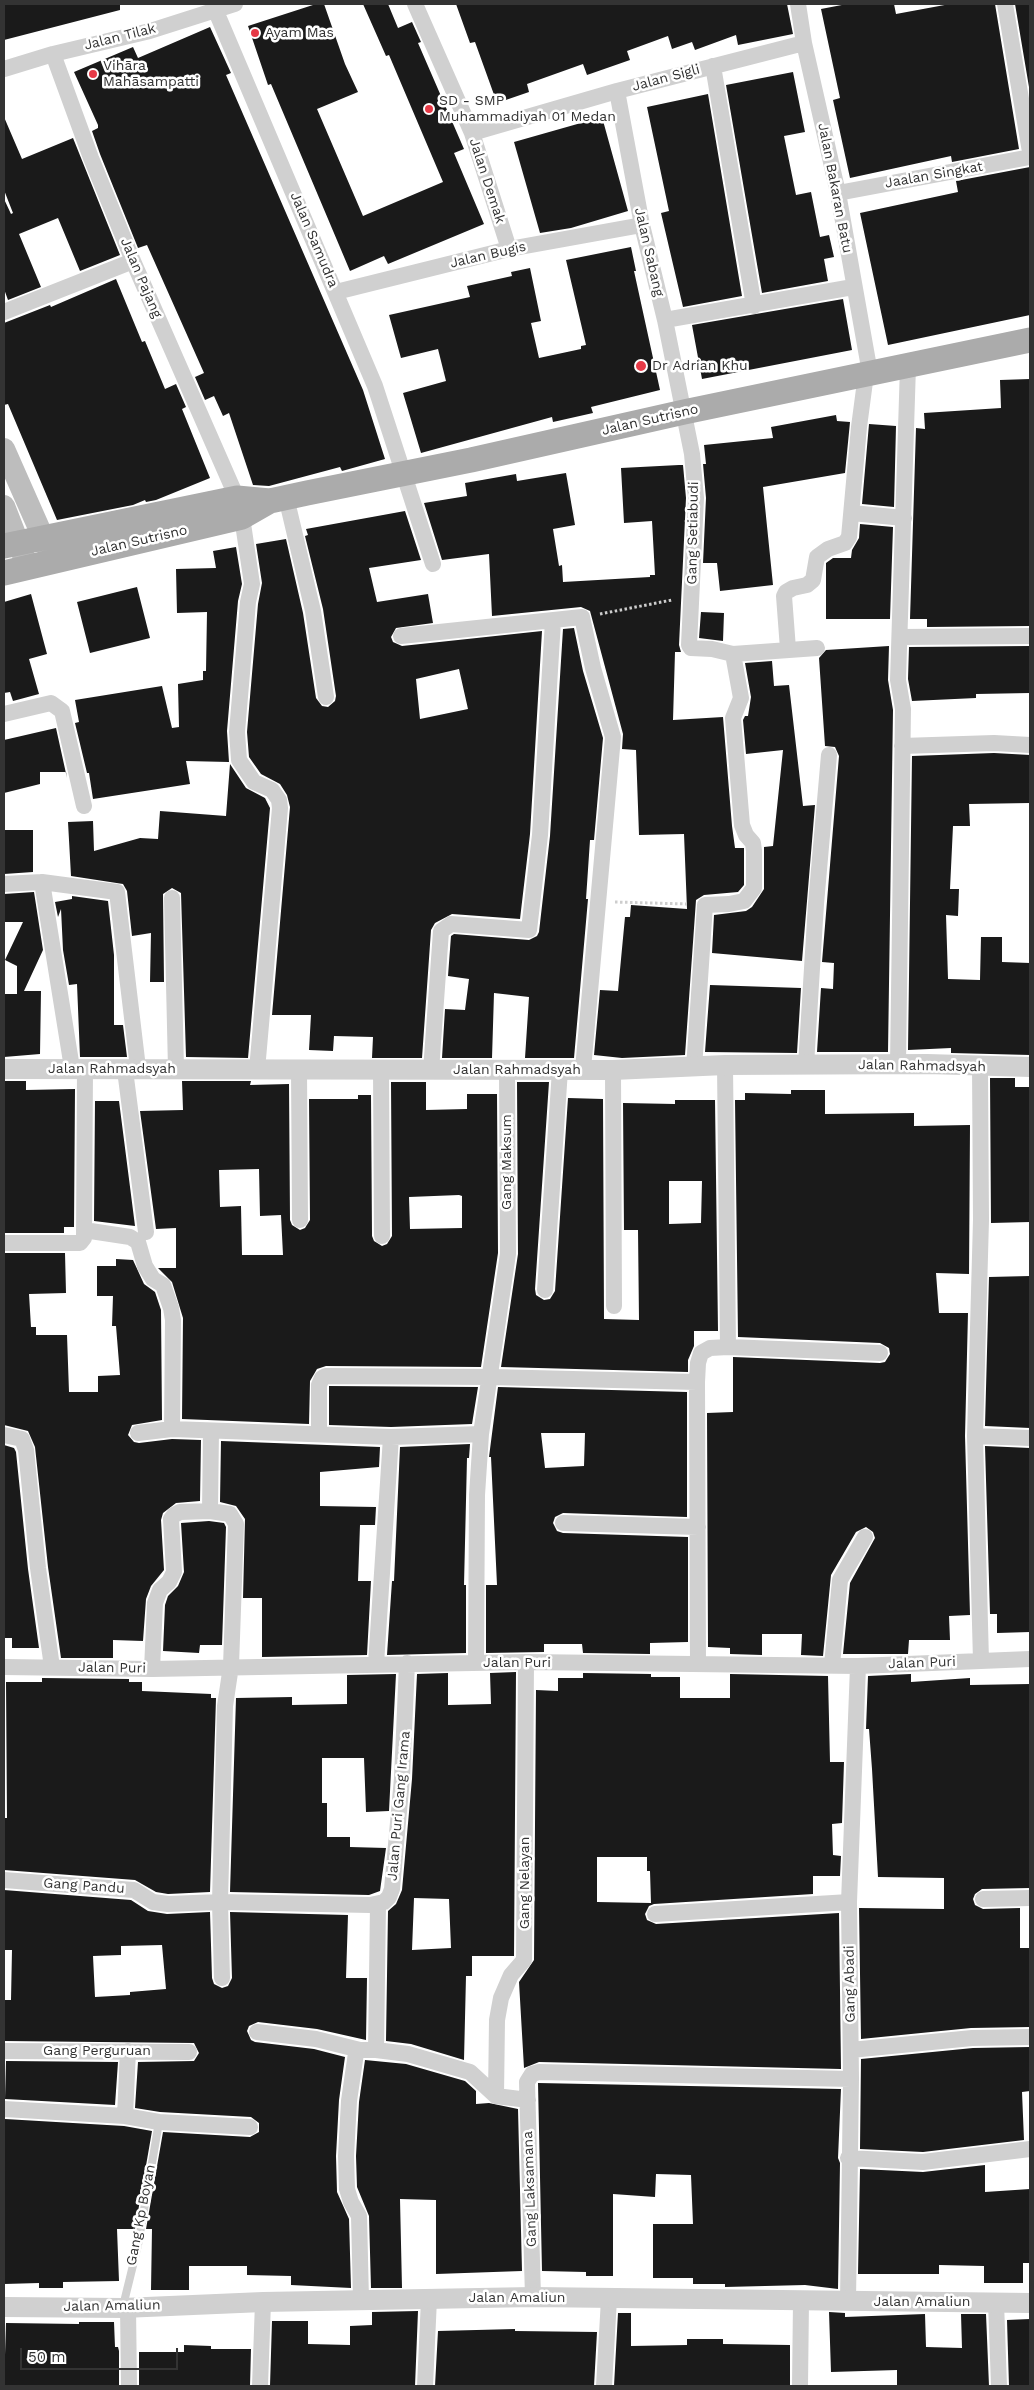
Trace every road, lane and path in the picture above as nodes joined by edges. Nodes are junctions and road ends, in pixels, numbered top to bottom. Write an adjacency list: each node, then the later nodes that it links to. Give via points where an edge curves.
1 (235, 4): 5 (street, Jalan Tilak)
2 (415, 4): 11 (street, Jalan Demak)
3 (798, 4): 6 (street, Jalan Bakaran Batu)
4 (1005, 4): 12 (street)
5 (215, 9): 7 (street, Jalan Tilak, via 150,31); 19 (street, Jalan Samudra)
6 (804, 43): 8 (street, Jalan Sigli); 14 (street, Jalan Bakaran Batu)
7 (53, 54): 9 (street, Jalan Tilak); 17 (street, Jalan Pajang)
8 (713, 66): 10 (street, Jalan Sigli); 20 (street)
9 (4, 69)
10 (617, 91): 11 (street, Jalan Sigli); 15 (street, Jalan Sabang)
11 (472, 133): 16 (street, Jalan Demak)
12 (1030, 152)
13 (1030, 158): 14 (street, Jaalan Singkat)
14 (838, 193): 18 (street, Jalan Bakaran Batu)
15 (642, 226): 16 (street, Jalan Bugis); 22 (street, Jalan Sabang)
16 (509, 249): 19 (street, Jalan Bugis)
17 (133, 261): 21 (street); 31 (street, Jalan Pajang)
18 (853, 287): 20 (street); 25 (street, Jalan Bakaran Batu)
19 (336, 292): 28 (street, Jalan Samudra, via 375,386)
20 (754, 306): 22 (street)
21 (4, 312)
22 (665, 320): 26 (street, Jalan Sabang)
23 (1030, 340): 24 (main road, Jalan Sutrisno)
24 (908, 366): 25 (main road, Jalan Sutrisno); 33 (street)
25 (868, 374): 26 (main road, Jalan Sutrisno); 32 (street, Jalan Bakaran Batu, via 859,427)
26 (684, 412): 28 (main road, Jalan Sutrisno); 40 (street, Gang Setiabudi, via 696,498)
27 (4, 449): 34 (main road)
28 (405, 473): 29 (main road, Jalan Sutrisno); 37 (street, Jalan Samudra)
29 (278, 499): 31 (main road, Jalan Sutrisno); 49 (street, via 313,611)
30 (4, 506): 35 (main road)
31 (239, 508): 34 (main road, Jalan Sutrisno); 36 (main road, Jalan Sutrisno); 71 (street, Jalan Pajang, via 252,584 237,732 239,760 254,782 272,790 280,808)
32 (852, 513): 33 (street); 47 (street, Jalan Bakaran Batu, via 848,541 822,552 817,557 813,580 793,588 784,596)
33 (904, 518): 45 (street)
34 (44, 537): 35 (main road, Jalan Sutrisno); 36 (main road)
35 (12, 544): 38 (main road)
36 (54, 561): 38 (main road, Jalan Sutrisno)
37 (433, 564)
38 (28, 568): 39 (main road, Jalan Sutrisno)
39 (4, 573)
40 (693, 596): 41 (path); 48 (street, Gang Setiabudi, via 689,619 690,647 712,648)
41 (582, 617): 42 (street); 58 (street, via 613,737)
42 (553, 621): 43 (street); 77 (street, via 540,835 529,930 451,924 441,930)
43 (401, 636)
44 (1030, 636): 45 (street)
45 (900, 637): 52 (street, via 898,680 903,709)
46 (817, 648): 47 (street)
47 (788, 649): 48 (street)
48 (733, 654): 59 (street, via 741,698 732,718 742,825 753,843 754,888 744,900)
49 (326, 697)
50 (4, 714): 54 (street, via 51,703 62,711)
51 (1030, 745): 52 (street)
52 (902, 746): 60 (street)
53 (829, 755): 62 (street)
54 (84, 806)
55 (42, 882): 56 (street); 67 (street); 68 (street, via 117,892)
56 (4, 884)
57 (172, 898): 69 (street)
58 (598, 901): 59 (path); 75 (street)
59 (705, 905): 65 (street)
60 (898, 1064): 62 (street, Jalan Rahmadsyah); 63 (street, Jalan Rahmadsyah)
61 (725, 1065): 62 (street, Jalan Rahmadsyah); 65 (street, Jalan Rahmadsyah); 85 (street)
62 (806, 1065)
63 (980, 1066): 64 (street, Jalan Rahmadsyah); 96 (street, via 981,1220)
64 (1030, 1067)
65 (694, 1068): 76 (street, Jalan Rahmadsyah)
66 (4, 1069): 67 (street, Jalan Rahmadsyah)
67 (78, 1069): 68 (street, Jalan Rahmadsyah); 79 (street)
68 (132, 1069): 69 (street, Jalan Rahmadsyah); 80 (street)
69 (176, 1069): 71 (street, Jalan Rahmadsyah)
70 (507, 1069): 74 (street, Jalan Rahmadsyah); 77 (street, Jalan Rahmadsyah); 87 (street, Gang Maksum, via 508,1254)
71 (257, 1070): 72 (street, Jalan Rahmadsyah)
72 (299, 1070): 73 (street, Jalan Rahmadsyah); 78 (street)
73 (381, 1070): 77 (street, Jalan Rahmadsyah); 81 (street)
74 (560, 1070): 75 (street, Jalan Rahmadsyah); 83 (street)
75 (583, 1070): 76 (street, Jalan Rahmadsyah)
76 (613, 1070): 84 (street)
77 (431, 1071)
78 (300, 1220)
79 (84, 1230): 82 (street, via 80,1243); 89 (street, via 130,1237 138,1242 152,1279 163,1286 172,1320)
80 (146, 1232)
81 (382, 1236)
82 (4, 1243)
83 (545, 1290)
84 (614, 1306)
85 (728, 1347): 86 (street); 88 (street, via 710,1348 701,1353)
86 (880, 1353)
87 (490, 1377): 88 (street); 91 (street, via 326,1376 319,1385); 93 (street, Gang Maksum)
88 (697, 1382): 100 (street)
89 (172, 1429): 90 (street); 92 (street)
90 (211, 1431): 91 (street); 98 (street)
91 (319, 1432): 95 (street)
92 (138, 1433)
93 (481, 1434): 95 (street); 104 (street, Gang Maksum, via 477,1495)
94 (4, 1435): 113 (street, via 22,1440 26,1450)
95 (391, 1436): 107 (street)
96 (975, 1436): 97 (street); 103 (street)
97 (1030, 1438)
98 (210, 1511): 110 (street, via 230,1514 236,1524); 114 (street, via 180,1512 171,1519 174,1572 160,1590 155,1603)
99 (564, 1523): 100 (street)
100 (698, 1527): 108 (street)
101 (865, 1537): 109 (street, via 840,1580)
102 (1030, 1659): 103 (street, Jalan Puri)
103 (981, 1661): 111 (street, Jalan Puri)
104 (476, 1662): 105 (street, Jalan Puri); 106 (street, Jalan Puri)
105 (526, 1662): 108 (street, Jalan Puri); 131 (street, Gang Nelayan, via 524,1960 511,1975 501,1998 497,2020)
106 (407, 1663): 107 (street, Jalan Puri); 120 (street, Jalan Puri Gang Irama, via 402,1778 392,1889 389,1897)
107 (376, 1664): 110 (street, Jalan Puri)
108 (698, 1664): 109 (street, Jalan Puri)
109 (832, 1665): 111 (street, Jalan Puri)
110 (231, 1666): 114 (street, Jalan Puri); 118 (street, via 225,1706)
111 (858, 1666): 119 (street, Gang Abadi)
112 (4, 1667): 113 (street, Jalan Puri)
113 (52, 1668): 114 (street, Jalan Puri)
114 (152, 1668)
115 (4, 1880): 118 (street, Gang Pandu, via 134,1890 153,1902 168,1904)
116 (1030, 1898): 117 (street)
117 (983, 1899)
118 (220, 1902): 120 (street); 122 (street)
119 (849, 1902): 121 (street); 126 (street, Gang Abadi)
120 (378, 1904): 125 (street)
121 (655, 1914)
122 (222, 1978)
123 (257, 2032): 125 (street, via 316,2039)
124 (1030, 2037): 126 (street, via 972,2038)
125 (368, 2050): 131 (street, via 408,2054 470,2072); 142 (street, via 356,2053 346,2156 347,2189 359,2216)
126 (851, 2050): 130 (street, Gang Abadi)
127 (4, 2051): 128 (street, Gang Perguruan)
128 (128, 2051): 129 (street, Gang Perguruan); 134 (street)
129 (190, 2052)
130 (851, 2079): 132 (street, Gang Laksamana, via 539,2072 532,2074 527,2082); 138 (street, Gang Abadi)
131 (496, 2096): 132 (street)
132 (528, 2100): 139 (street, Gang Laksamana)
133 (4, 2109): 134 (street)
134 (125, 2116): 135 (street)
135 (159, 2122): 136 (street); 149 (lane, Gang Kp Boyan)
136 (250, 2127)
137 (1030, 2149): 138 (street, via 923,2162)
138 (848, 2158): 145 (street, Gang Abadi)
139 (533, 2297): 140 (street, Jalan Amaliun); 141 (street, Jalan Amaliun)
140 (429, 2299): 142 (street, Jalan Amaliun); 152 (street)
141 (609, 2299): 143 (street, Jalan Amaliun); 153 (street)
142 (361, 2300): 144 (street, Jalan Amaliun)
143 (802, 2301): 145 (street, Jalan Amaliun); 154 (street)
144 (263, 2302): 149 (street, Jalan Amaliun); 151 (street)
145 (848, 2302): 146 (street, Jalan Amaliun)
146 (996, 2302): 147 (street, Jalan Amaliun); 155 (street)
147 (1030, 2303)
148 (4, 2307): 149 (street, Jalan Amaliun)
149 (126, 2307): 150 (street)
150 (129, 2386)
151 (260, 2386)
152 (425, 2386)
153 (604, 2386)
154 (800, 2386)
155 (999, 2386)

